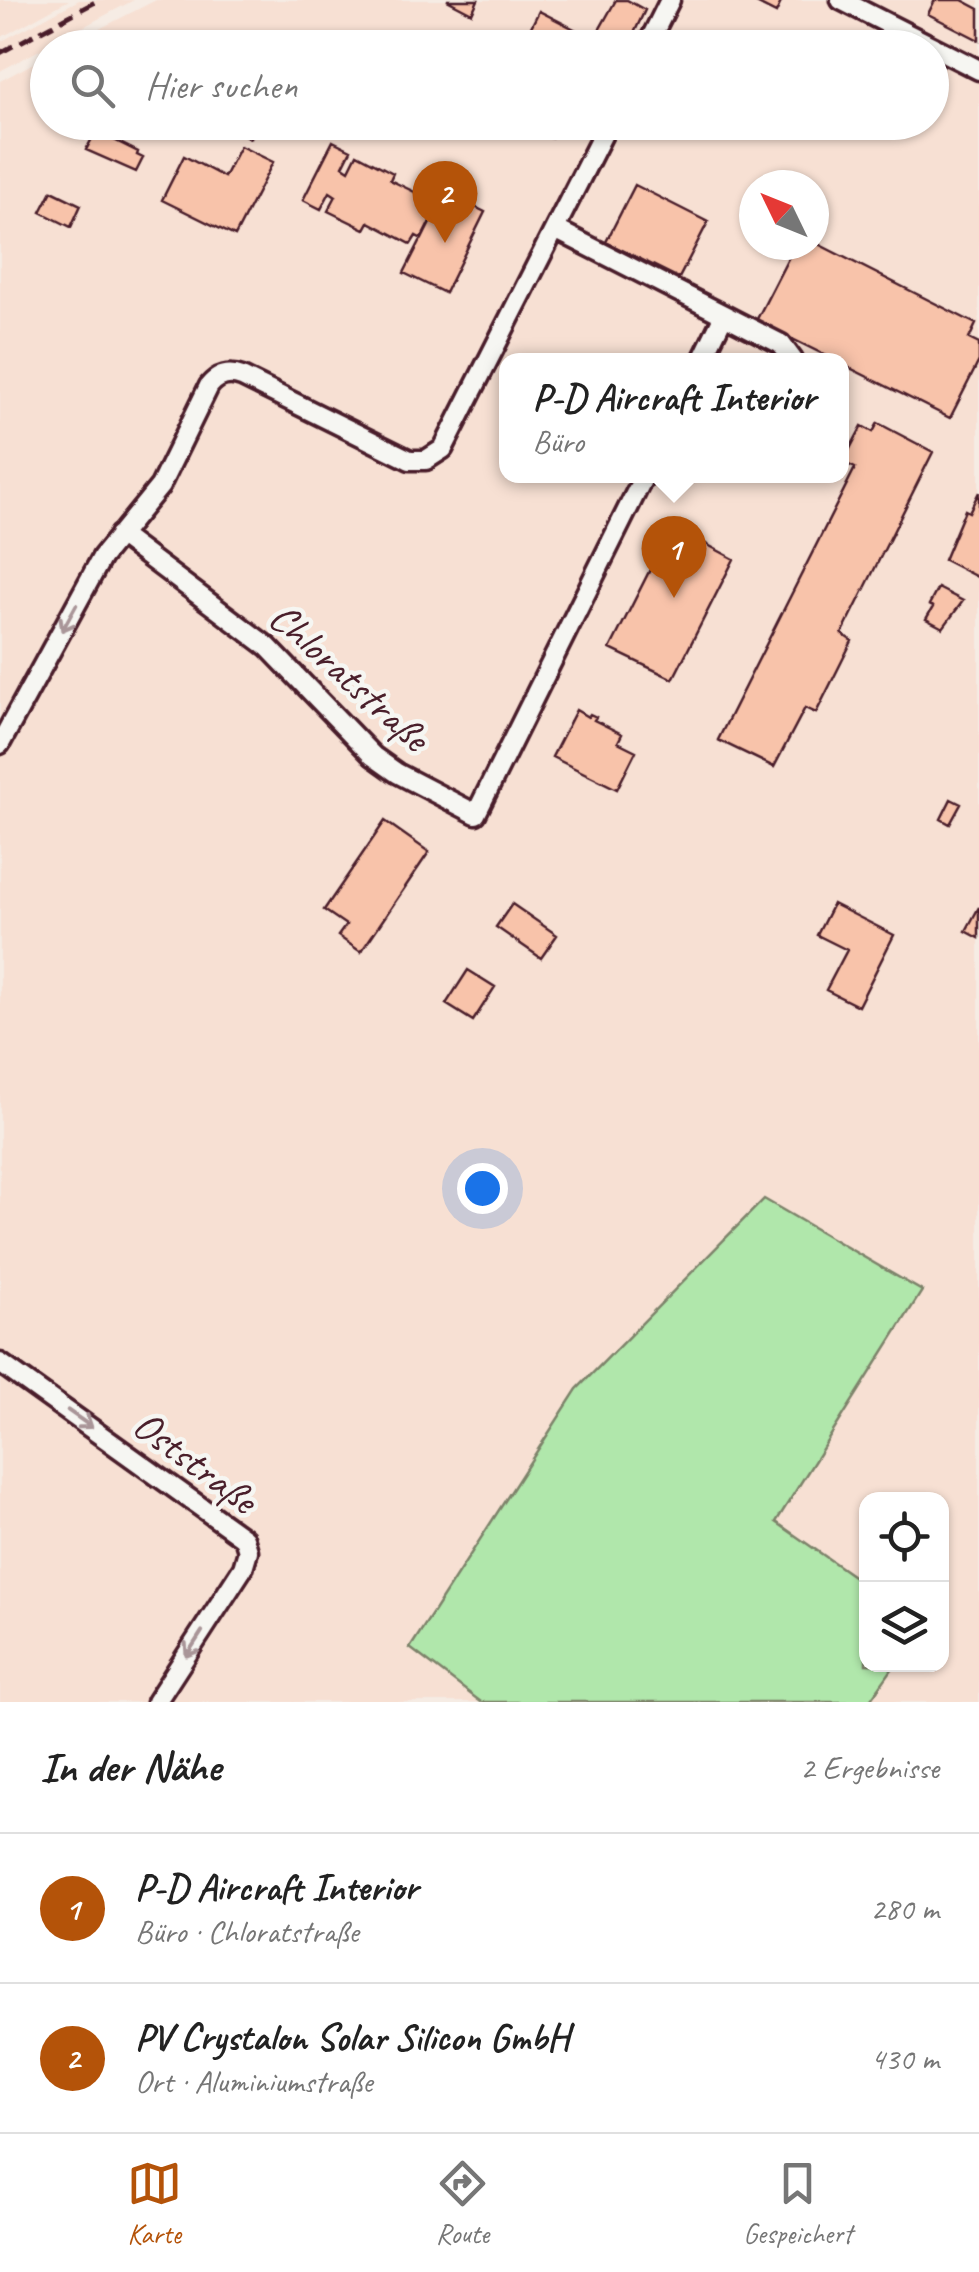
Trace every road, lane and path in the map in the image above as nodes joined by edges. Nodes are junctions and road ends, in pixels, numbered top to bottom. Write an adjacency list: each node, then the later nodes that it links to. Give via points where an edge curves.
1 (670, 0): 3 (street)
2 (841, 0): 4 (street)
3 (655, 30)
4 (900, 30)
5 (949, 55): 6 (street)
6 (979, 70)
7 (600, 140): 8 (street)
8 (555, 229): 9 (street); 13 (street, via 438,454 410,460 242,376 223,375 209,386 160,486)
9 (724, 315): 10 (street); 11 (street)
10 (705, 353)
11 (787, 353)
12 (641, 483): 13 (street, Chloratstraße, via 476,814 372,756 268,647)
13 (119, 535): 14 (street, one-way to 14)
14 (0, 744)
15 (0, 1363): 16 (street, Oststraße, one-way to 16, via 244,1538 244,1568)
16 (156, 1702)

